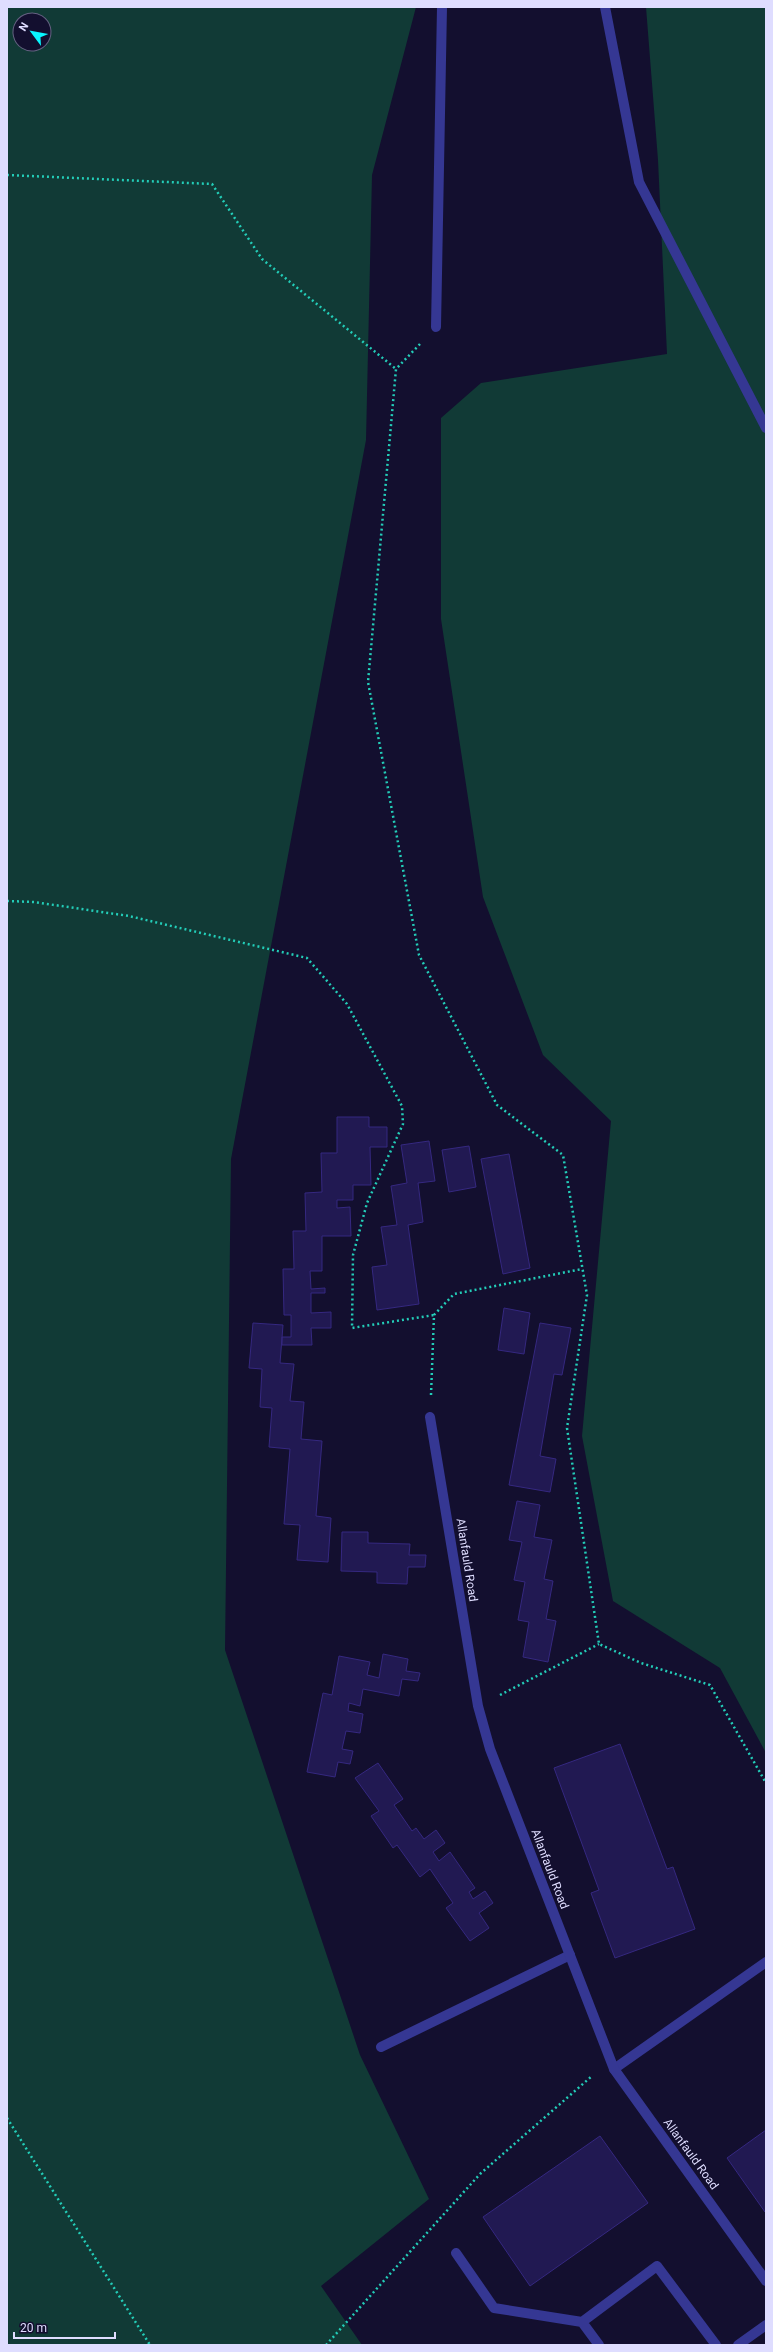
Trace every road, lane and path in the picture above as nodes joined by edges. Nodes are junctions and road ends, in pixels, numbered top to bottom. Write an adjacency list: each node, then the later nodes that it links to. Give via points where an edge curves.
1 (442, 7): 4 (street)
2 (605, 7): 6 (street, via 639,182)
3 (7, 175): 5 (path, via 212,184 262,259)
4 (436, 327): 5 (path)
5 (396, 369): 8 (path, via 368,682 419,955 497,1105 563,1155)
6 (766, 428)
7 (7, 901): 9 (path, via 34,902 129,916 307,958 347,1004 402,1106 403,1124 367,1203 353,1255 352,1328)
8 (582, 1269): 9 (path, via 454,1294); 11 (path, via 586,1295 567,1428)
9 (434, 1315): 10 (path)
10 (430, 1417): 12 (street, Allanfauld Road)
11 (599, 1644): 12 (path); 13 (path, via 641,1663 710,1685)
12 (478, 1706): 14 (street, Allanfauld Road, via 490,1749)
13 (766, 1783)
14 (570, 1955): 16 (street); 17 (street, Allanfauld Road)
15 (766, 1962): 18 (street)
16 (381, 2047)
17 (610, 2059): 18 (street, Allanfauld Road); 25 (path, via 480,2174)
18 (614, 2069): 21 (street, Allanfauld Road)
19 (7, 2118): 24 (path)
20 (456, 2253): 22 (street, via 494,2308)
21 (766, 2281)
22 (582, 2322): 26 (street); 27 (street, via 658,2266)
23 (766, 2325): 28 (street)
24 (150, 2345)
25 (326, 2345)
26 (599, 2345)
27 (716, 2345)
28 (738, 2345)

